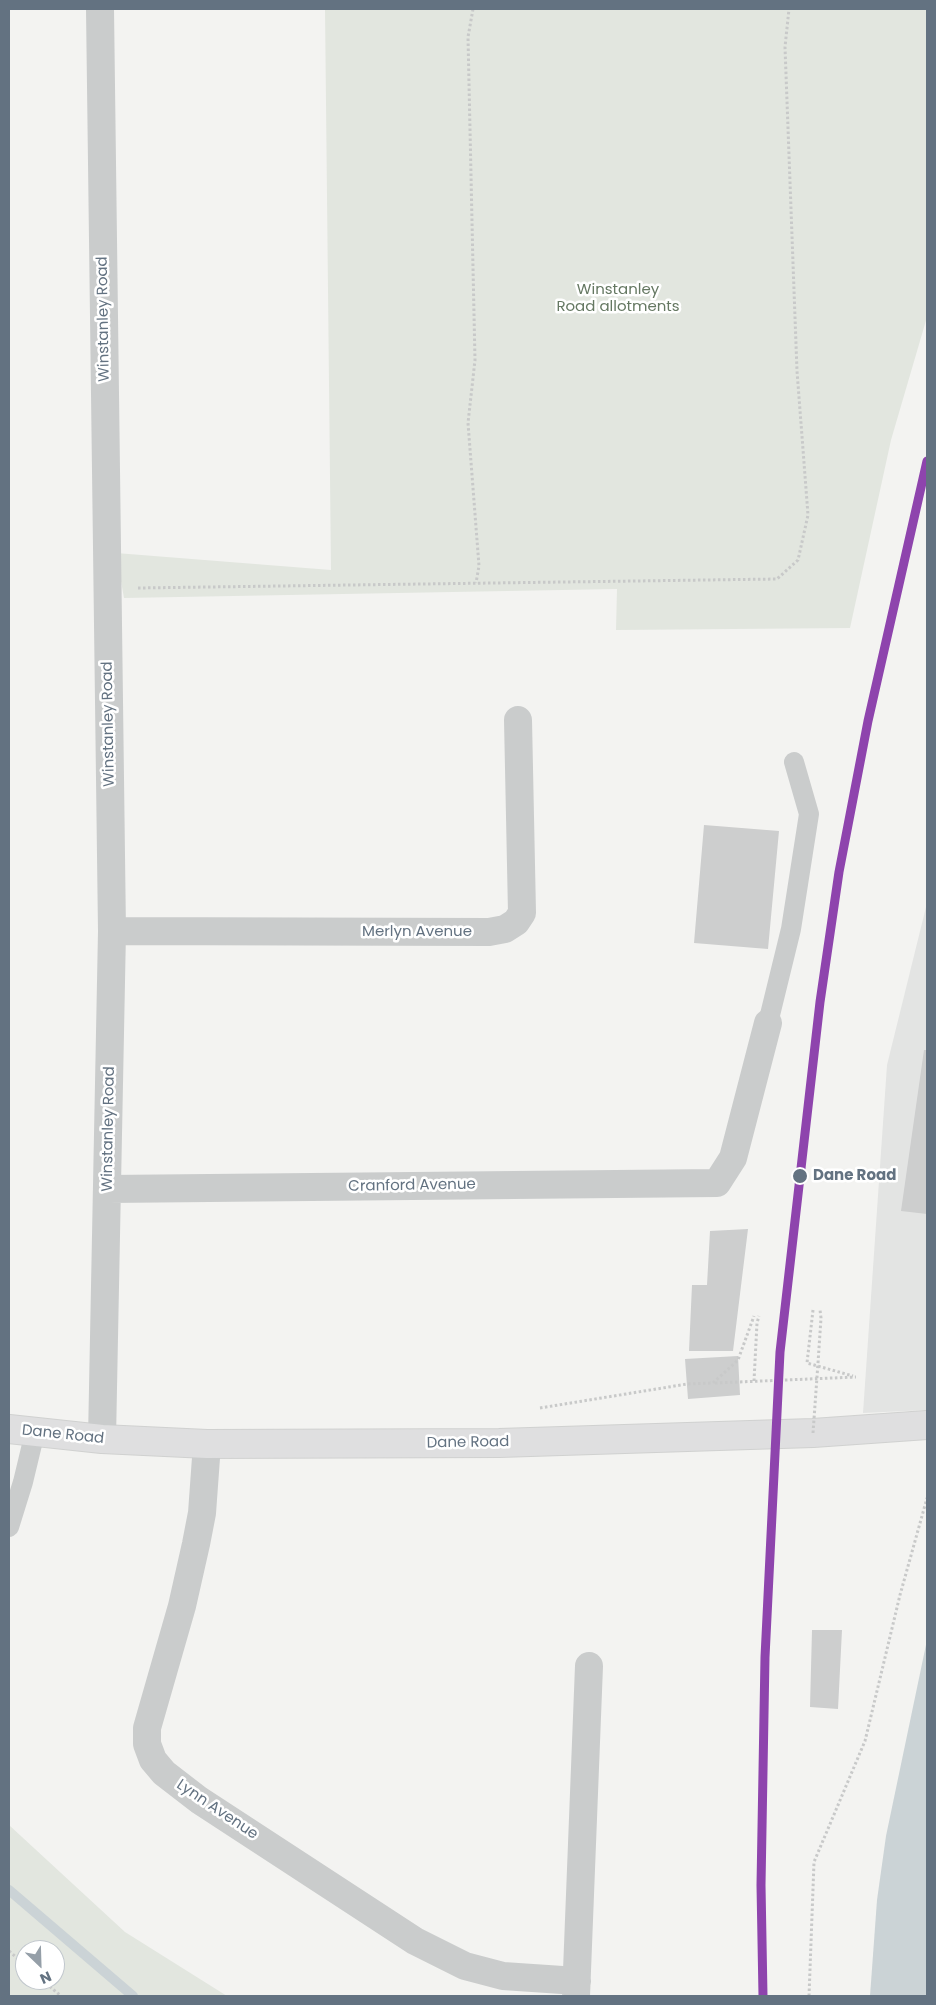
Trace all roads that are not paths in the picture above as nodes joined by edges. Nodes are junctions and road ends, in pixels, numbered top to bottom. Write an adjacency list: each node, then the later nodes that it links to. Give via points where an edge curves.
1 (100, 9): 4 (street, Winstanley Road)
2 (518, 720): 4 (street, Merlyn Avenue, via 522,913 505,929 489,932)
3 (794, 762): 5 (lane, via 809,814 791,929)
4 (112, 931): 6 (street, Winstanley Road)
5 (768, 1023): 6 (street, Cranford Avenue, via 733,1158 717,1183)
6 (108, 1189): 10 (street, Winstanley Road)
7 (927, 1425): 11 (main road, Dane Road, via 710,1437 499,1443)
8 (9, 1429): 9 (main road, Dane Road)
9 (35, 1432): 10 (main road, Dane Road); 12 (lane)
10 (102, 1439): 11 (main road, Dane Road)
11 (208, 1444): 14 (street, Lynn Avenue, via 196,1544 147,1728 147,1744 153,1760 164,1774 199,1800 415,1941 465,1966)
12 (9, 1527)
13 (588, 1666): 14 (street, Lynn Avenue)
14 (577, 1989)

